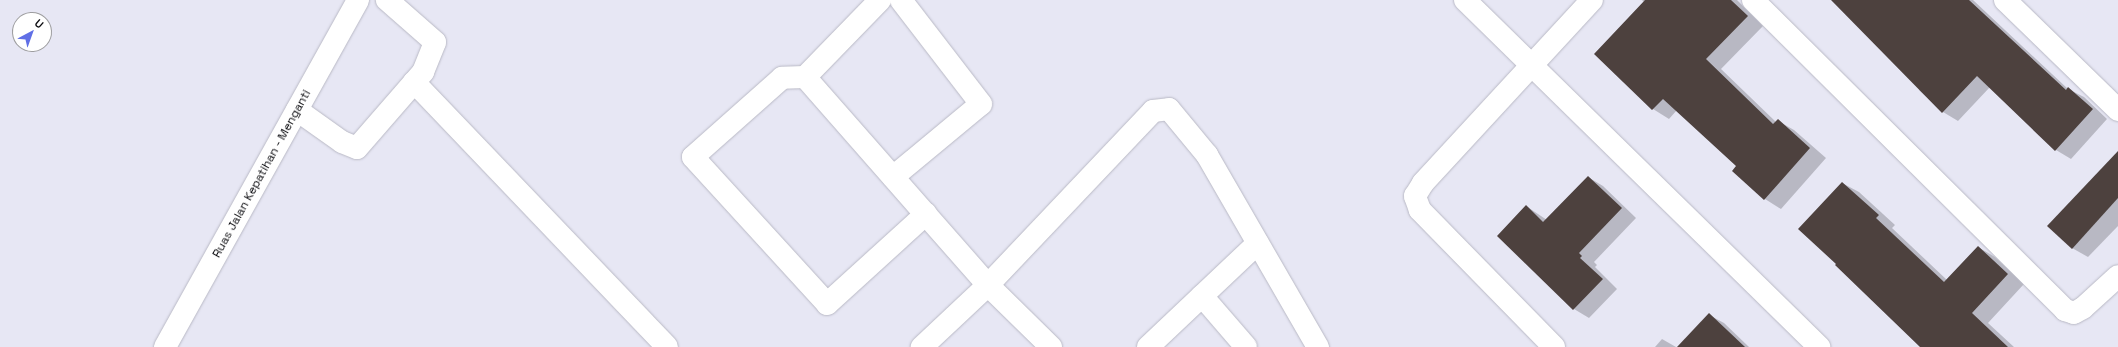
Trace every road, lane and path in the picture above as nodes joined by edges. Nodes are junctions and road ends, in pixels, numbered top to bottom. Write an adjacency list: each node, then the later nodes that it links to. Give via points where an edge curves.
1 (358, 0): 12 (street, Ruas Jalan Kepatihan - Menganti)
2 (387, 0): 11 (street, via 435,42 423,72)
3 (880, 0): 10 (street)
4 (901, 0): 14 (street, via 981,104)
5 (1465, 0): 9 (street)
6 (1592, 0): 9 (street)
7 (1753, 0): 17 (street, via 2065,310 2074,313 2083,308)
8 (2005, 0): 13 (street)
9 (1532, 64): 27 (street, via 1423,183 1415,196 1420,210); 28 (street)
10 (805, 77): 14 (street); 15 (street, via 782,78 693,157 827,304)
11 (414, 82): 12 (street, via 357,148 342,142); 21 (street)
12 (297, 110): 20 (street, Ruas Jalan Kepatihan - Menganti)
13 (2118, 110)
14 (893, 177): 15 (street)
15 (926, 214): 18 (street)
16 (1258, 243): 18 (street, via 1207,155 1170,109 1153,111); 19 (street); 26 (street)
17 (2118, 276)
18 (988, 285): 22 (street); 23 (street)
19 (1202, 296): 24 (street); 25 (street)
20 (165, 347)
21 (667, 347)
22 (922, 347)
23 (1051, 347)
24 (1148, 347)
25 (1246, 347)
26 (1318, 347)
27 (1554, 347)
28 (1818, 347)

